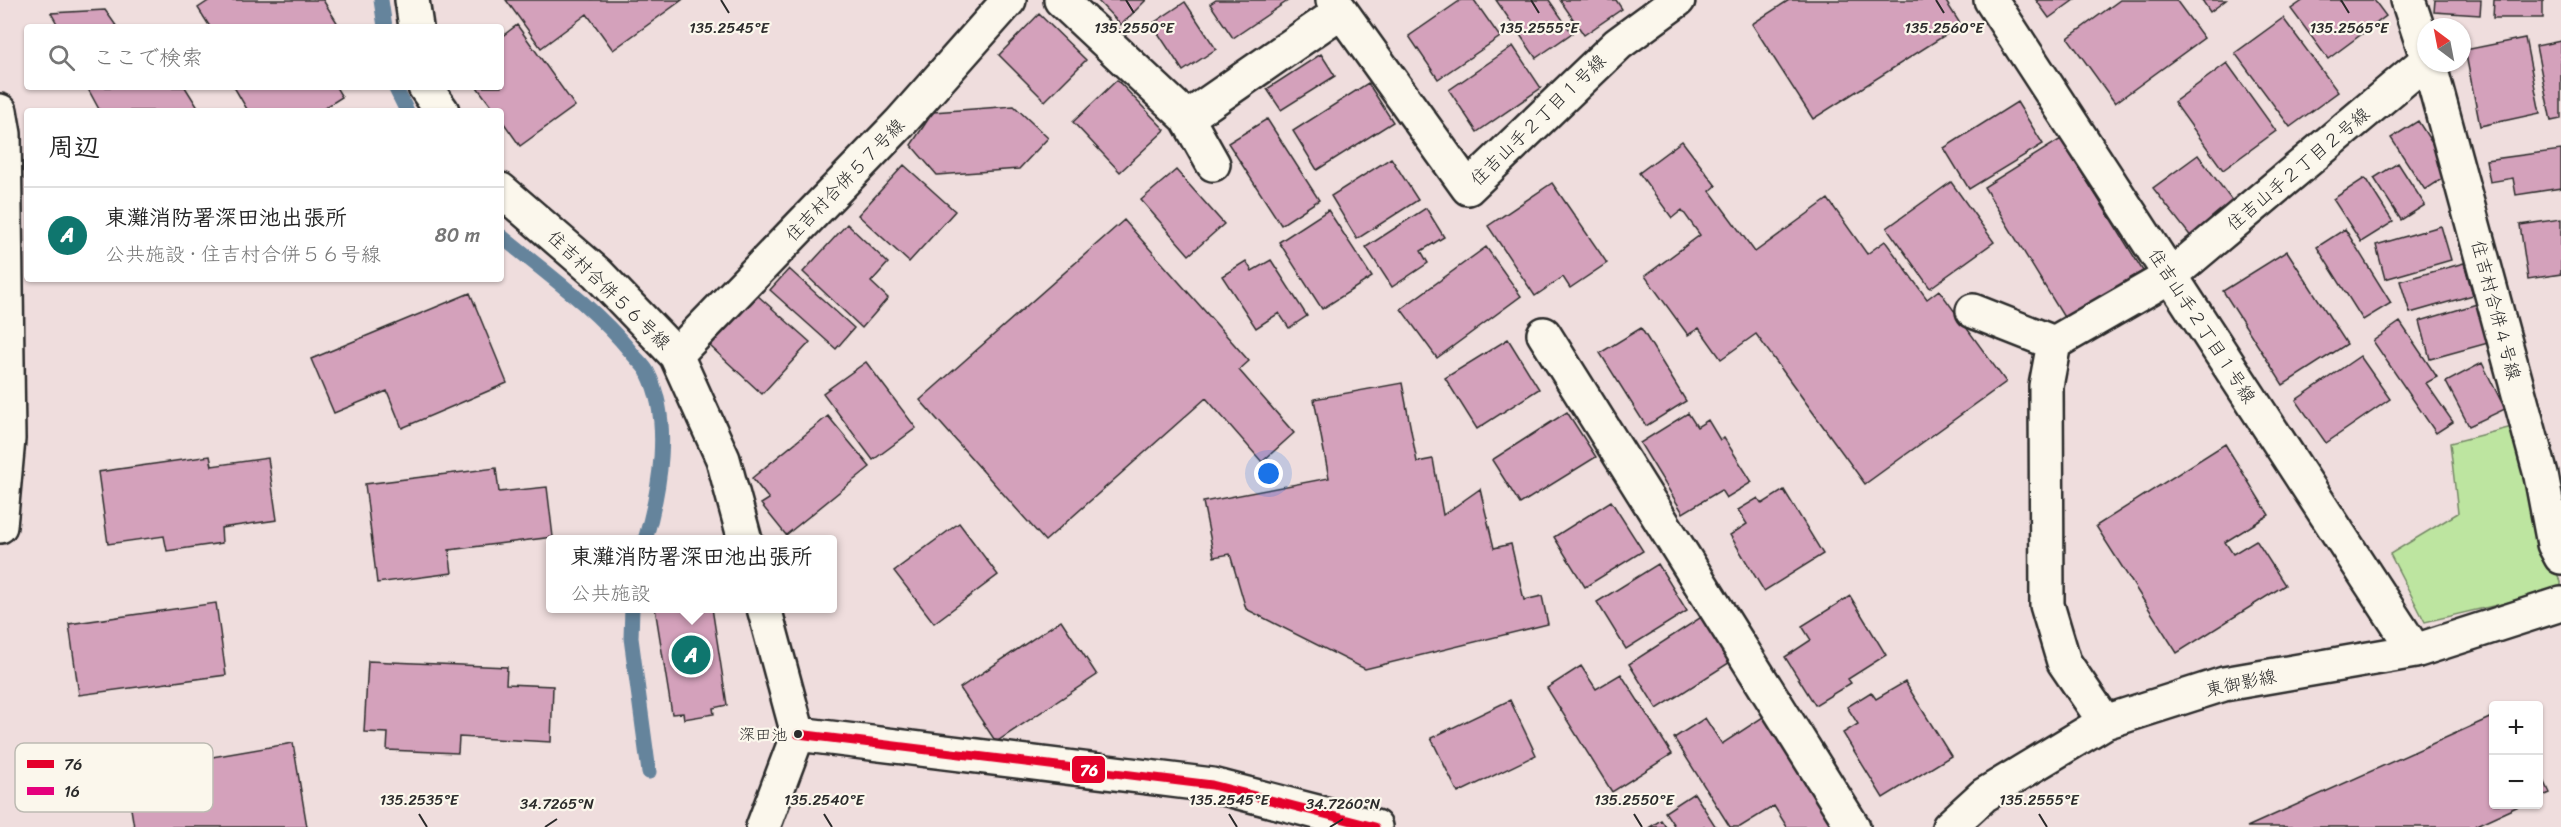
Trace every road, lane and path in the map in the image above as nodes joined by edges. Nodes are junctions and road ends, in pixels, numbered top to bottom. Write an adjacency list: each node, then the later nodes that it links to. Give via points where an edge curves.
1 (412, 0): 8 (street)
2 (1010, 0): 22 (street, 住吉村合併５７号線, via 900,123)
3 (1061, 0): 15 (street)
4 (1678, 0): 7 (street, 住吉山手２丁目１号線, via 1618,44 1468,188)
5 (1991, 0): 18 (street, 住吉山手２丁目１号線)
6 (2408, 0): 9 (street)
7 (1336, 6): 15 (street)
8 (416, 24)
9 (2417, 27)
10 (2417, 70): 18 (street, 住吉山手２丁目２号線)
11 (2430, 72): 25 (street, 住吉村合併４号線, via 2541,475 2554,544)
12 (427, 90): 13 (street)
13 (440, 108)
14 (0, 111): 23 (street, via 4,134 8,440)
15 (1187, 118): 16 (street)
16 (1214, 164)
17 (504, 193): 22 (street, 住吉村合併５６号線, via 597,273)
18 (2169, 277): 21 (street, 住吉山手２丁目２号線); 28 (street, 住吉山手２丁目１号線)
19 (1972, 311): 21 (street)
20 (1544, 334): 33 (street)
21 (2054, 343): 29 (street, via 2046,386 2047,605 2064,662)
22 (676, 355): 24 (street, 住吉村合併５６号線, via 723,459)
23 (0, 526)
24 (744, 535)
25 (2561, 557)
26 (2561, 604): 28 (street, 東御影線)
27 (765, 613): 30 (street)
28 (2415, 651): 29 (street, 東御影線, via 2224,684)
29 (2105, 722): 34 (street, 東御影線, via 1984,795)
30 (798, 734): 31 (street); 32 (street, via 1212,784)
31 (763, 827)
32 (1375, 827)
33 (1853, 827)
34 (1949, 827)

